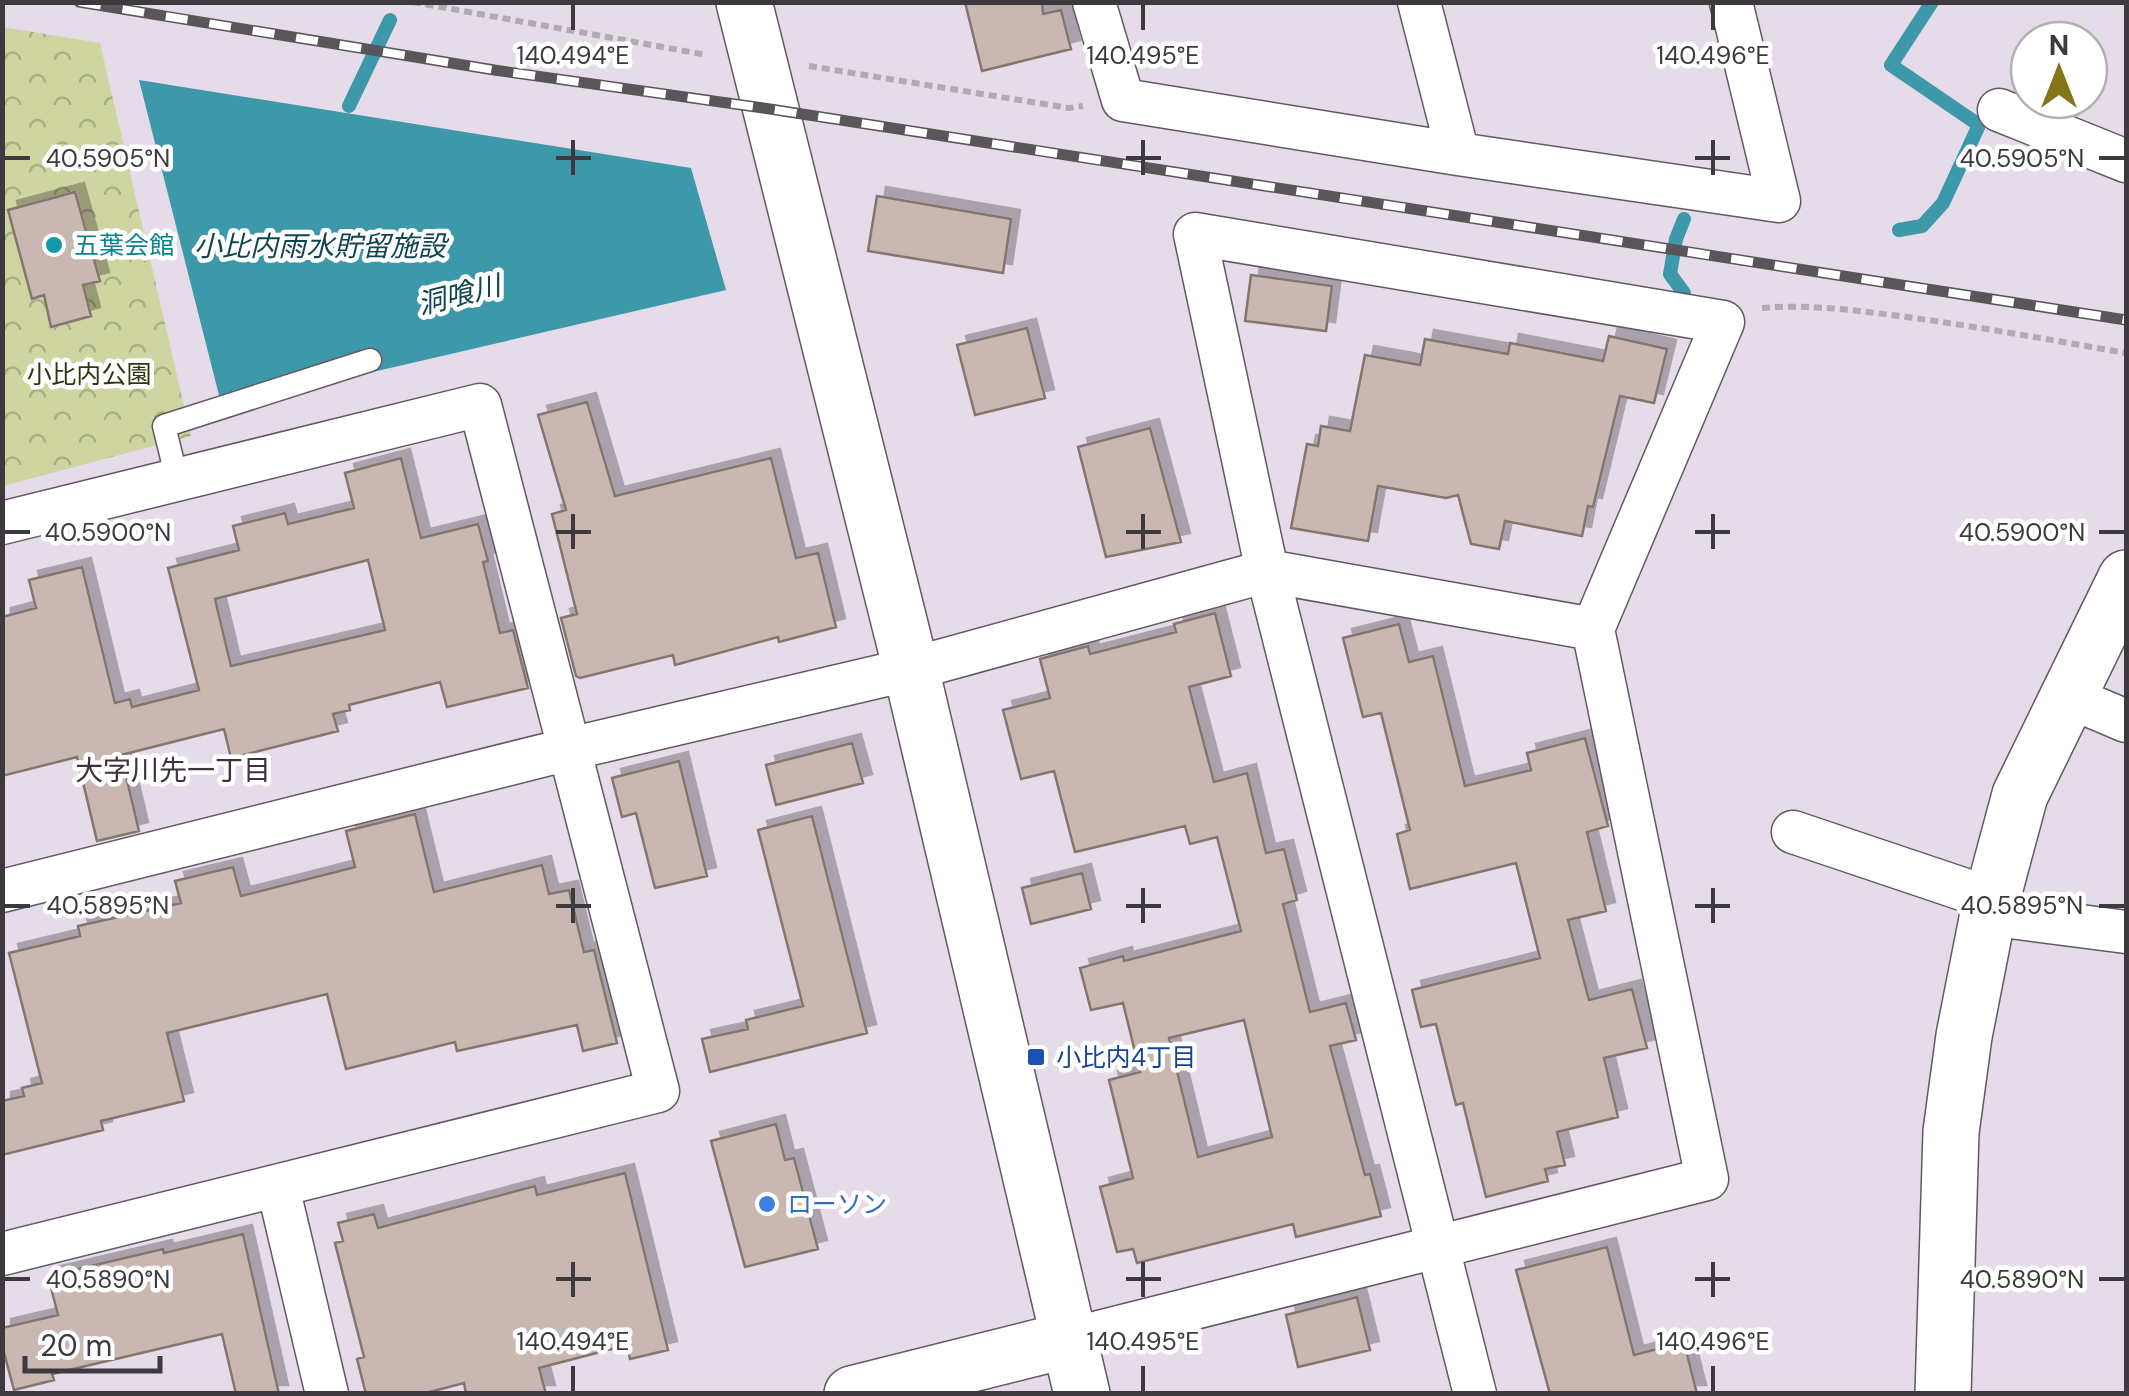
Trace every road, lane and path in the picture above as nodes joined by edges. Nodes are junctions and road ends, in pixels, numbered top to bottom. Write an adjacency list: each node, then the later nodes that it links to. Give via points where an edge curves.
1 (413, 2): 6 (path, via 706,55)
2 (744, 2): 6 (street)
3 (1094, 2): 7 (street)
4 (1419, 2): 9 (street)
5 (1731, 2): 9 (street, via 1779,201)
6 (757, 56): 7 (path, via 1069,108); 19 (street)
7 (1122, 100): 9 (street)
8 (1999, 110): 10 (street)
9 (1458, 154)
10 (2126, 161)
11 (1723, 322): 12 (path, via 1762,308 1802,306 1954,323); 16 (street, via 1196,234); 18 (street)
12 (2126, 354)
13 (370, 360): 14 (lane, via 164,426)
14 (177, 480): 15 (street); 22 (street, via 480,405)
15 (2, 523)
16 (1267, 572): 18 (street); 19 (street); 28 (street)
17 (2126, 578): 20 (street)
18 (1593, 629): 28 (street, via 1707,1179)
19 (911, 668): 22 (street); 30 (street)
20 (2067, 696): 21 (street); 25 (street, via 2020,795)
21 (2126, 721)
22 (569, 748): 24 (street); 27 (street, via 658,1091)
23 (1793, 832): 25 (street)
24 (2, 892)
25 (1990, 906): 26 (street); 35 (street, via 1950,1132)
26 (2126, 932)
27 (278, 1187): 29 (street); 31 (street)
28 (1438, 1244): 30 (street); 34 (street)
29 (2, 1254)
30 (1067, 1340): 32 (street); 33 (street)
31 (326, 1394)
32 (852, 1394)
33 (1082, 1394)
34 (1475, 1394)
35 (1943, 1394)

